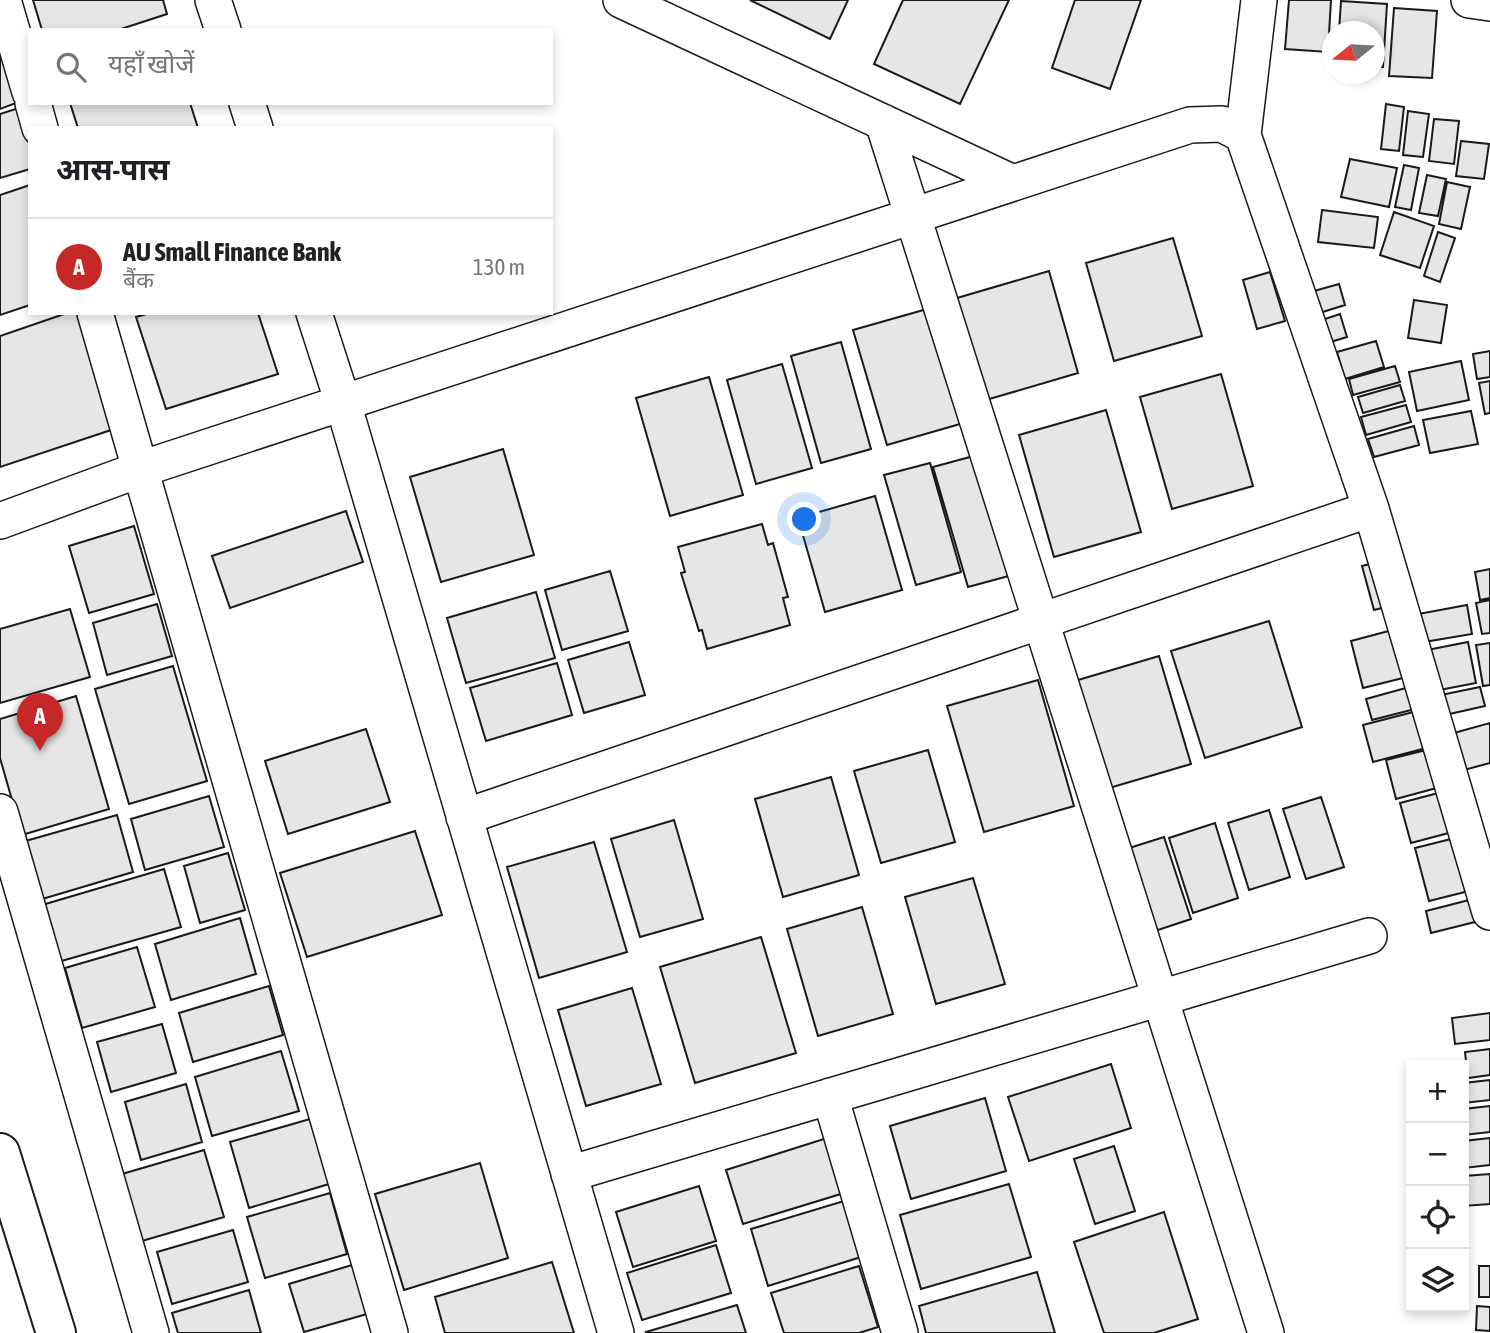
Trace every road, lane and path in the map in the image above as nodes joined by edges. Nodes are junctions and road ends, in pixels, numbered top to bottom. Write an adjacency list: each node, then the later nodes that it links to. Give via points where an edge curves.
1 (3, 0): 8 (street)
2 (214, 0): 7 (street)
3 (621, 0): 11 (street)
4 (1259, 0): 14 (street)
5 (1469, 0): 6 (street)
6 (1490, 4)
7 (222, 28)
8 (28, 85)
9 (34, 105): 12 (street)
10 (248, 105): 13 (street)
11 (883, 122): 15 (street); 16 (street)
12 (39, 126)
13 (254, 126)
14 (1243, 135): 15 (street, via 1222,124 1190,125); 21 (street)
15 (1013, 183): 16 (street)
16 (913, 216): 19 (street); 23 (street)
17 (96, 315): 20 (street)
18 (315, 315): 19 (street)
19 (343, 403): 20 (street); 25 (street)
20 (141, 469): 22 (street); 36 (street)
21 (1371, 509): 23 (street); 26 (street)
22 (0, 521)
23 (1041, 621): 25 (street); 28 (street)
24 (0, 813): 35 (street)
25 (464, 817): 31 (street)
26 (1490, 912)
27 (1369, 936): 28 (street)
28 (1160, 998): 29 (street); 39 (street)
29 (830, 1097): 31 (street); 38 (street)
30 (0, 1153): 34 (main road)
31 (569, 1174): 37 (street)
32 (0, 1239): 33 (main road)
33 (28, 1333)
34 (56, 1333)
35 (151, 1333)
36 (390, 1333)
37 (616, 1333)
38 (900, 1333)
39 (1266, 1333)

